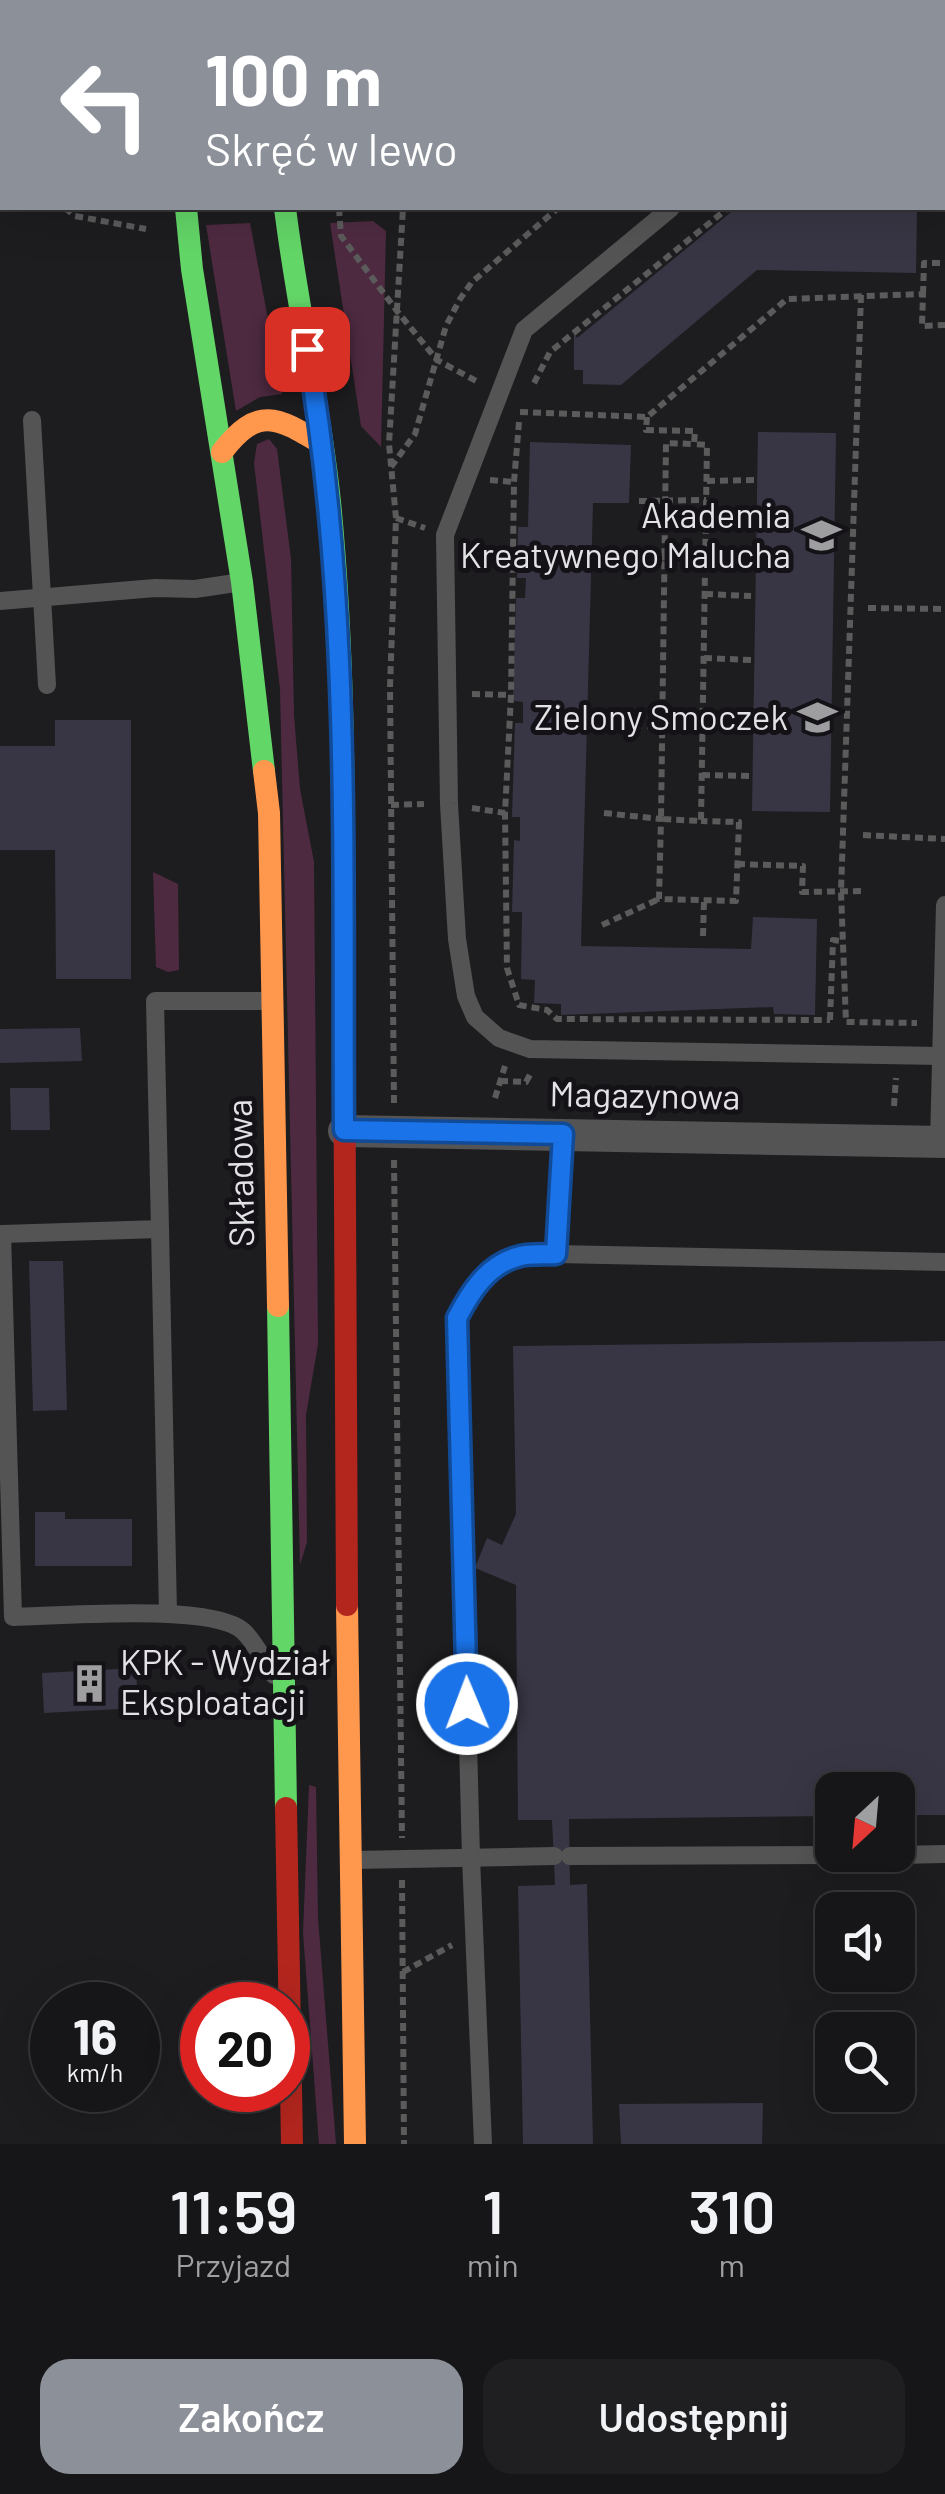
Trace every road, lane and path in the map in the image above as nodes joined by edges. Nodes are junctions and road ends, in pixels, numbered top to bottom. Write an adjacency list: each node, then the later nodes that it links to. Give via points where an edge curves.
1 (67, 210): 11 (path)
2 (186, 210): 24 (main road, Składowa)
3 (284, 210): 22 (main road)
4 (339, 210): 15 (path, via 341,236)
5 (403, 210): 15 (path)
6 (556, 210): 17 (path, via 472,282 446,326)
7 (668, 210): 18 (lane, via 524,330)
8 (726, 210): 10 (path)
9 (701, 216): 10 (path)
10 (708, 224): 19 (path, via 550,352)
11 (146, 229)
12 (945, 264): 13 (path, via 924,263)
13 (924, 294): 14 (path); 16 (path, via 922,326)
14 (861, 296): 20 (path, via 787,298); 57 (path)
15 (397, 311): 17 (path); 25 (path)
16 (945, 325)
17 (438, 360): 18 (path); 25 (path, via 415,434)
18 (500, 393): 19 (path); 44 (lane, via 445,535)
19 (519, 412): 20 (path); 45 (path)
20 (647, 416): 23 (path, via 646,430 695,432)
21 (32, 420): 37 (lane)
22 (322, 444): 24 (main road, via 287,422 261,417 238,429); 69 (main road, via 337,638)
23 (694, 444): 26 (path, via 707,445); 28 (path, via 666,444)
24 (222, 452): 34 (main road, Składowa)
25 (391, 467): 70 (path)
26 (707, 480): 27 (path); 29 (path)
27 (755, 480)
28 (666, 500): 29 (path); 30 (path); 32 (path)
29 (706, 500): 33 (path)
30 (639, 501)
31 (608, 557): 32 (path)
32 (664, 558): 33 (path); 47 (path)
33 (705, 558): 35 (path)
34 (242, 582): 37 (lane); 64 (main road, Składowa, via 269,813)
35 (705, 594): 36 (path); 41 (path)
36 (752, 596)
37 (41, 599): 38 (lane); 43 (lane)
38 (0, 602)
39 (868, 608): 40 (path)
40 (945, 609)
41 (704, 658): 42 (path); 48 (path)
42 (752, 660)
43 (47, 685)
44 (447, 694): 45 (path); 66 (lane, via 457,939 470,1007 499,1038 530,1050)
45 (511, 695): 63 (path, via 506,968 519,1004 557,1018 830,1020 832,940)
46 (608, 725): 47 (path)
47 (662, 726): 51 (path)
48 (702, 775): 49 (path); 52 (path)
49 (751, 776)
50 (604, 813): 51 (path)
51 (662, 820): 52 (path); 58 (path)
52 (701, 821): 55 (path, via 739,822)
53 (863, 834): 54 (path)
54 (945, 838)
55 (737, 864): 57 (path, via 802,866 802,892); 59 (path, via 736,901)
56 (862, 891): 57 (path)
57 (841, 892): 63 (path)
58 (659, 899): 59 (path); 61 (path)
59 (704, 900): 62 (path)
60 (945, 905): 65 (lane)
61 (602, 925)
62 (702, 936)
63 (842, 941): 65 (path, via 846,1022)
64 (274, 1001): 73 (lane, via 156,1001); 79 (main road, Składowa)
65 (942, 1023): 66 (lane)
66 (941, 1056): 72 (lane)
67 (504, 1070): 68 (path)
68 (495, 1098)
69 (344, 1130): 70 (street, Magazynowa); 80 (main road)
70 (394, 1130): 71 (street, Magazynowa); 85 (path)
71 (563, 1134): 72 (street, Magazynowa); 75 (lane)
72 (942, 1142)
73 (160, 1229): 74 (lane); 77 (lane)
74 (1, 1234): 78 (lane)
75 (556, 1254): 76 (lane); 84 (lane, via 516,1257 492,1271 457,1318)
76 (945, 1262)
77 (168, 1613): 78 (lane); 79 (lane, via 241,1629)
78 (7, 1617)
79 (283, 1688): 80 (main road); 89 (main road, Składowa)
80 (330, 1690): 86 (main road)
81 (915, 1854): 82 (lane)
82 (945, 1854)
83 (815, 1855): 84 (lane)
84 (471, 1858): 85 (lane); 87 (lane)
85 (402, 1859): 86 (lane); 88 (path)
86 (349, 1860): 90 (main road)
87 (474, 1932): 88 (path); 92 (lane)
88 (403, 1972): 91 (path)
89 (292, 2144)
90 (355, 2144)
91 (404, 2144)
92 (483, 2144)

